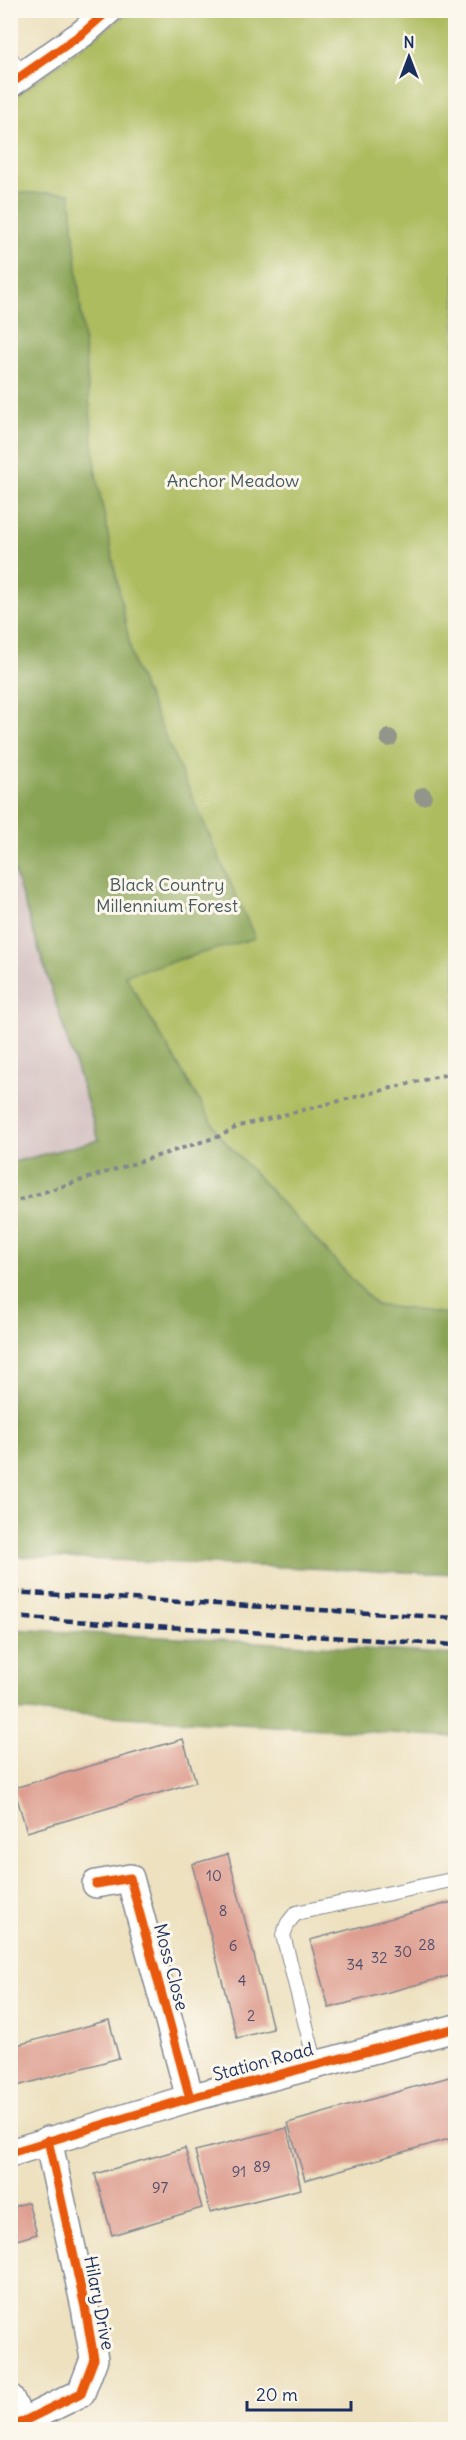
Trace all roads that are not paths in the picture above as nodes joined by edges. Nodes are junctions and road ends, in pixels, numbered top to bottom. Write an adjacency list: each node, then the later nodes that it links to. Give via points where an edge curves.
1 (109, 10): 2 (street, via 83,33)
2 (14, 72)
3 (456, 1879): 6 (lane, via 296,1913 288,1923 283,1935)
4 (96, 1884): 7 (street, Moss Close, via 130,1878)
5 (456, 2028): 6 (street, Station Road)
6 (316, 2065): 7 (street, Station Road)
7 (190, 2098): 8 (street, Station Road)
8 (48, 2140): 9 (street, Station Road); 11 (street, Hilary Drive, via 94,2359 81,2393)
9 (10, 2153)
10 (10, 2398): 11 (street, Hilary Drive)
11 (16, 2426)

